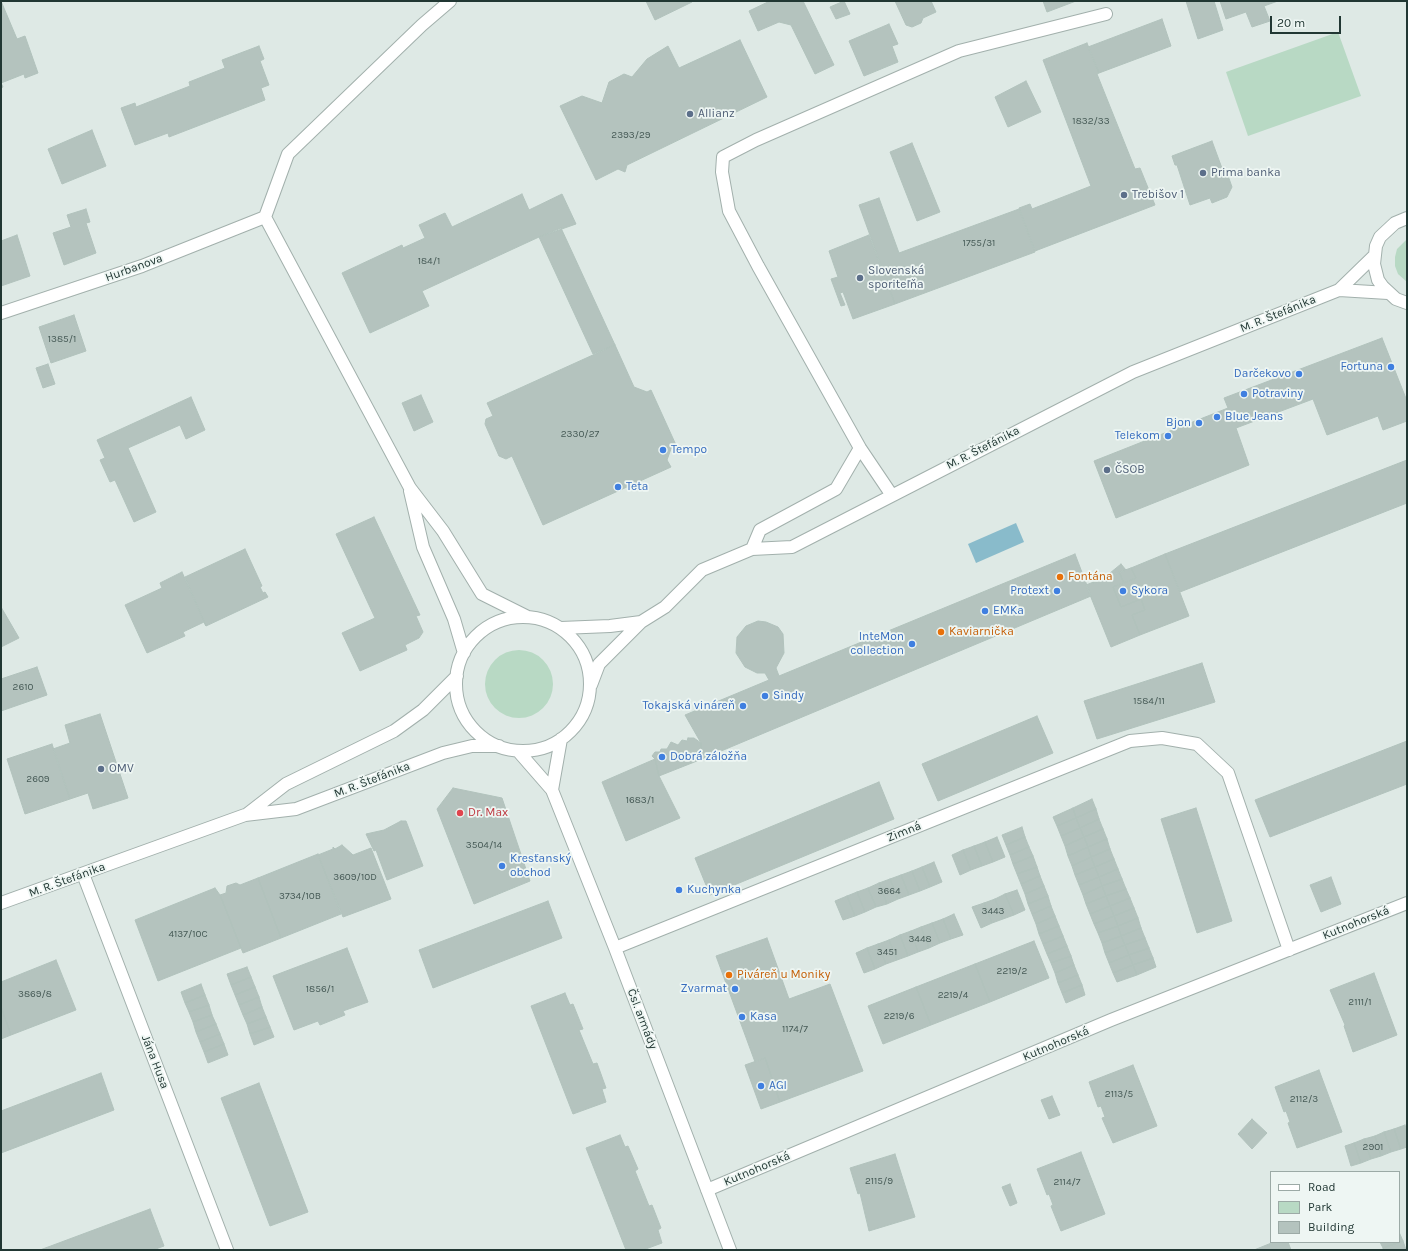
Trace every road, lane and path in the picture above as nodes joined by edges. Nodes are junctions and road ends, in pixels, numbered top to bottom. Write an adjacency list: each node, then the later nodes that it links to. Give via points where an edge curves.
1 (450, 1): 3 (street, via 288,154)
2 (1106, 14): 10 (street, via 960,51 756,140 723,158 722,172 729,211)
3 (265, 217): 9 (street, Hurbanova, via 142,266); 11 (street)
4 (1407, 218): 5 (street, via 1387,229 1376,246)
5 (1374, 256): 6 (street, M. R. Štefánika); 7 (street, via 1377,276)
6 (1339, 290): 7 (street, M. R. Štefánika); 12 (street, M. R. Štefánika, via 1133,372)
7 (1388, 293): 8 (street)
8 (1407, 303)
9 (1, 313)
10 (860, 448): 12 (street); 13 (street, via 836,489 760,530)
11 (410, 488): 14 (street, via 443,531 482,594); 17 (street, via 423,547 454,619)
12 (891, 494): 13 (street, M. R. Štefánika, via 792,547)
13 (752, 549): 15 (street, M. R. Štefánika, via 702,570 665,607)
14 (528, 617): 16 (street, via 546,620); 17 (street, via 502,620 487,628)
15 (641, 622): 16 (street); 19 (street, via 599,664)
16 (561, 628): 19 (street, via 580,647 588,666)
17 (464, 653): 18 (street)
18 (457, 676): 21 (street, via 458,700 463,713 471,726); 24 (street, M. R. Štefánika, via 423,710 394,730 286,784)
19 (590, 685): 20 (street, via 587,705 581,719 572,731)
20 (561, 739): 22 (street, via 547,747); 23 (street)
21 (499, 746): 22 (street); 24 (street, M. R. Štefánika, via 472,746 443,753 296,809)
22 (518, 751): 23 (street)
23 (552, 790): 28 (street, Čsl. armády)
24 (245, 815): 25 (street, M. R. Štefánika)
25 (83, 874): 26 (street, M. R. Štefánika); 31 (street, Jána Husa)
26 (1, 903)
27 (1407, 903): 29 (street, Kutnohorská)
28 (615, 948): 29 (street, Zimná, via 1130,741 1162,738 1197,744 1228,773); 30 (street, Čsl. armády)
29 (1288, 950): 30 (street, Kutnohorská, via 1111,1020)
30 (707, 1190): 32 (street, Čsl. armády)
31 (227, 1250)
32 (730, 1250)

